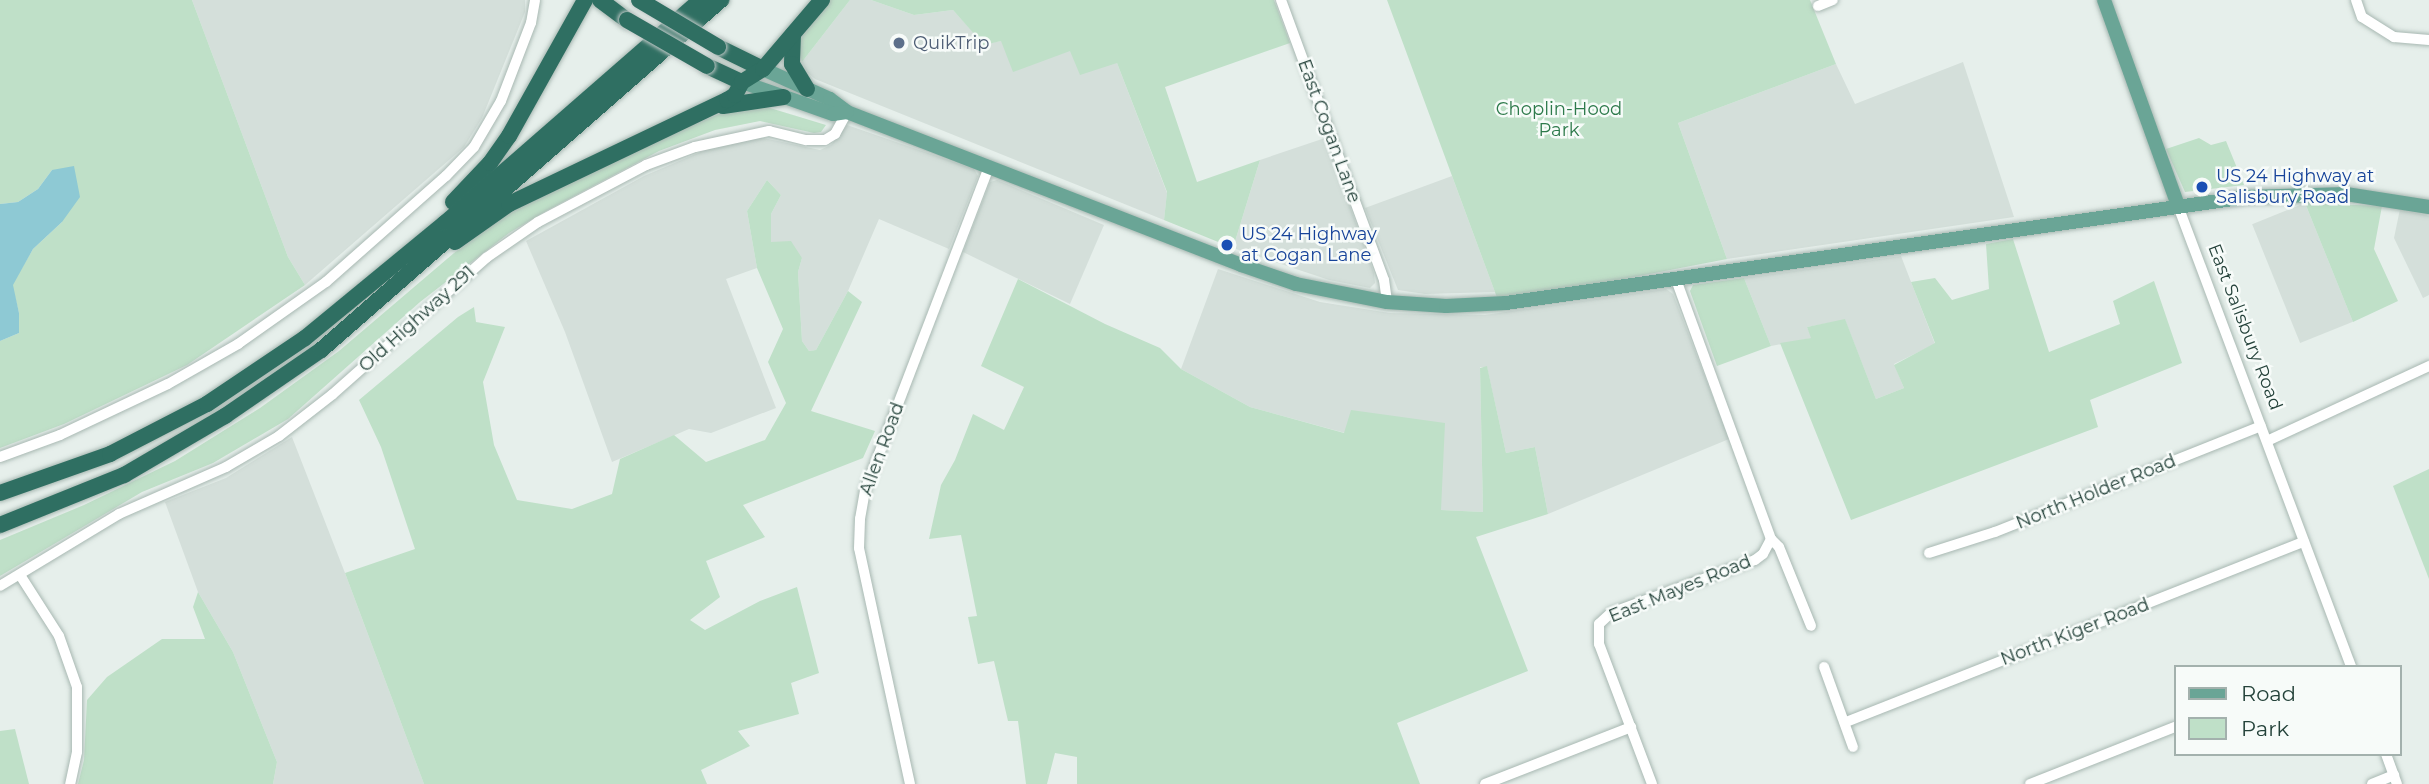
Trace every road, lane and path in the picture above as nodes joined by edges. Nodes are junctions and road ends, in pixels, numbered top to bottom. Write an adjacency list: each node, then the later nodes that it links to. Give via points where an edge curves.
1 (535, 0): 33 (street, via 531,23 501,101 474,147 326,282 238,344 168,384 72,430)
2 (571, 0): 14 (highway)
3 (585, 0): 14 (highway)
4 (600, 0): 18 (highway, bridge, via 627,20)
5 (639, 0): 17 (highway, bridge)
6 (701, 0): 27 (highway)
7 (721, 0): 26 (highway)
8 (822, 0): 15 (highway)
9 (1281, 0): 29 (street, East Cogan Lane, via 1384,280)
10 (1833, 0): 13 (street)
11 (2104, 0): 24 (main road, East Salisbury Road)
12 (2356, 0): 16 (street, via 2362,17 2394,37)
13 (1818, 6)
14 (572, 23): 27 (highway, via 490,163)
15 (793, 34): 17 (highway); 19 (highway, via 792,64)
16 (2429, 40)
17 (763, 69): 18 (highway); 19 (main road)
18 (742, 82): 20 (main road); 21 (highway, via 735,95)
19 (807, 89): 22 (main road)
20 (783, 97): 21 (highway); 22 (main road, via 833,114)
21 (704, 111): 26 (highway, via 509,204)
22 (847, 112): 23 (main road); 39 (street, Old Highway 291, via 835,134 825,140 769,131 695,147 646,165 538,222 486,258 279,436 226,467 119,514)
23 (989, 167): 29 (main road, via 1269,275); 51 (street, Allen Road, via 865,490 860,519 859,548)
24 (2178, 206): 25 (main road, via 2318,193); 28 (main road); 31 (street, East Salisbury Road)
25 (2429, 207)
26 (428, 257): 35 (highway, via 321,350 225,416 124,475)
27 (392, 267): 34 (highway, via 305,338 207,404 110,454)
28 (1676, 279): 29 (main road, via 1478,305); 36 (street)
29 (1387, 302)
30 (2429, 366): 32 (street)
31 (2261, 426): 32 (street, East Salisbury Road); 38 (street, North Holder Road, via 1995,532)
32 (2267, 441): 37 (street, East Salisbury Road)
33 (0, 457)
34 (0, 493)
35 (0, 525)
36 (1771, 539): 41 (street, via 1779,547); 45 (street, East Mayes Road, via 1755,560 1611,613 1600,622 1599,644)
37 (2304, 542): 42 (street, East Salisbury Road); 44 (street, North Kiger Road)
38 (1928, 553)
39 (20, 575): 40 (street, Old Highway 291); 50 (street, via 60,636 75,676 77,752)
40 (0, 586)
41 (1811, 626)
42 (2350, 665)
43 (1824, 667): 44 (street)
44 (1846, 722): 47 (street)
45 (1631, 727): 52 (street); 53 (street, East Mayes Road)
46 (2174, 727): 54 (street)
47 (1853, 747)
48 (2387, 756): 49 (street)
49 (2395, 780): 55 (street)
50 (70, 784)
51 (911, 784)
52 (1485, 784)
53 (1652, 784)
54 (2030, 784)
55 (2372, 784)

